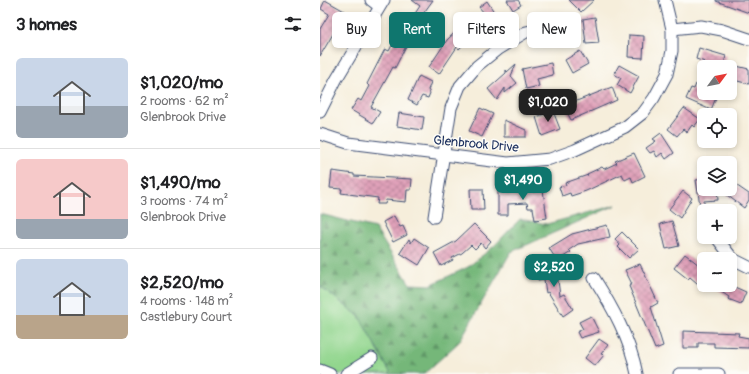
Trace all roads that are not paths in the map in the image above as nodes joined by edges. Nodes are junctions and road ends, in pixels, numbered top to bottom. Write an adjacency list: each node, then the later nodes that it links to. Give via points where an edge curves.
1 (665, 0): 3 (street, Glenbrook Drive)
2 (378, 2): 6 (street)
3 (672, 29): 5 (street, via 701,26); 8 (street, Glenbrook Drive, via 672,51 667,74 643,113 625,127 550,159 508,163)
4 (527, 32): 8 (street, via 498,49 460,86 451,108)
5 (749, 39)
6 (320, 112)
7 (320, 134): 8 (street, Glenbrook Drive, via 348,143)
8 (442, 156): 9 (street)
9 (434, 217)
10 (721, 244): 11 (street, via 733,259)
11 (749, 267)
12 (594, 278): 17 (street, via 624,331 634,356)
13 (372, 358): 16 (street)
14 (320, 370): 15 (street)
15 (330, 374)
16 (346, 374)
17 (637, 374)
18 (679, 374): 19 (street)
19 (719, 374)

